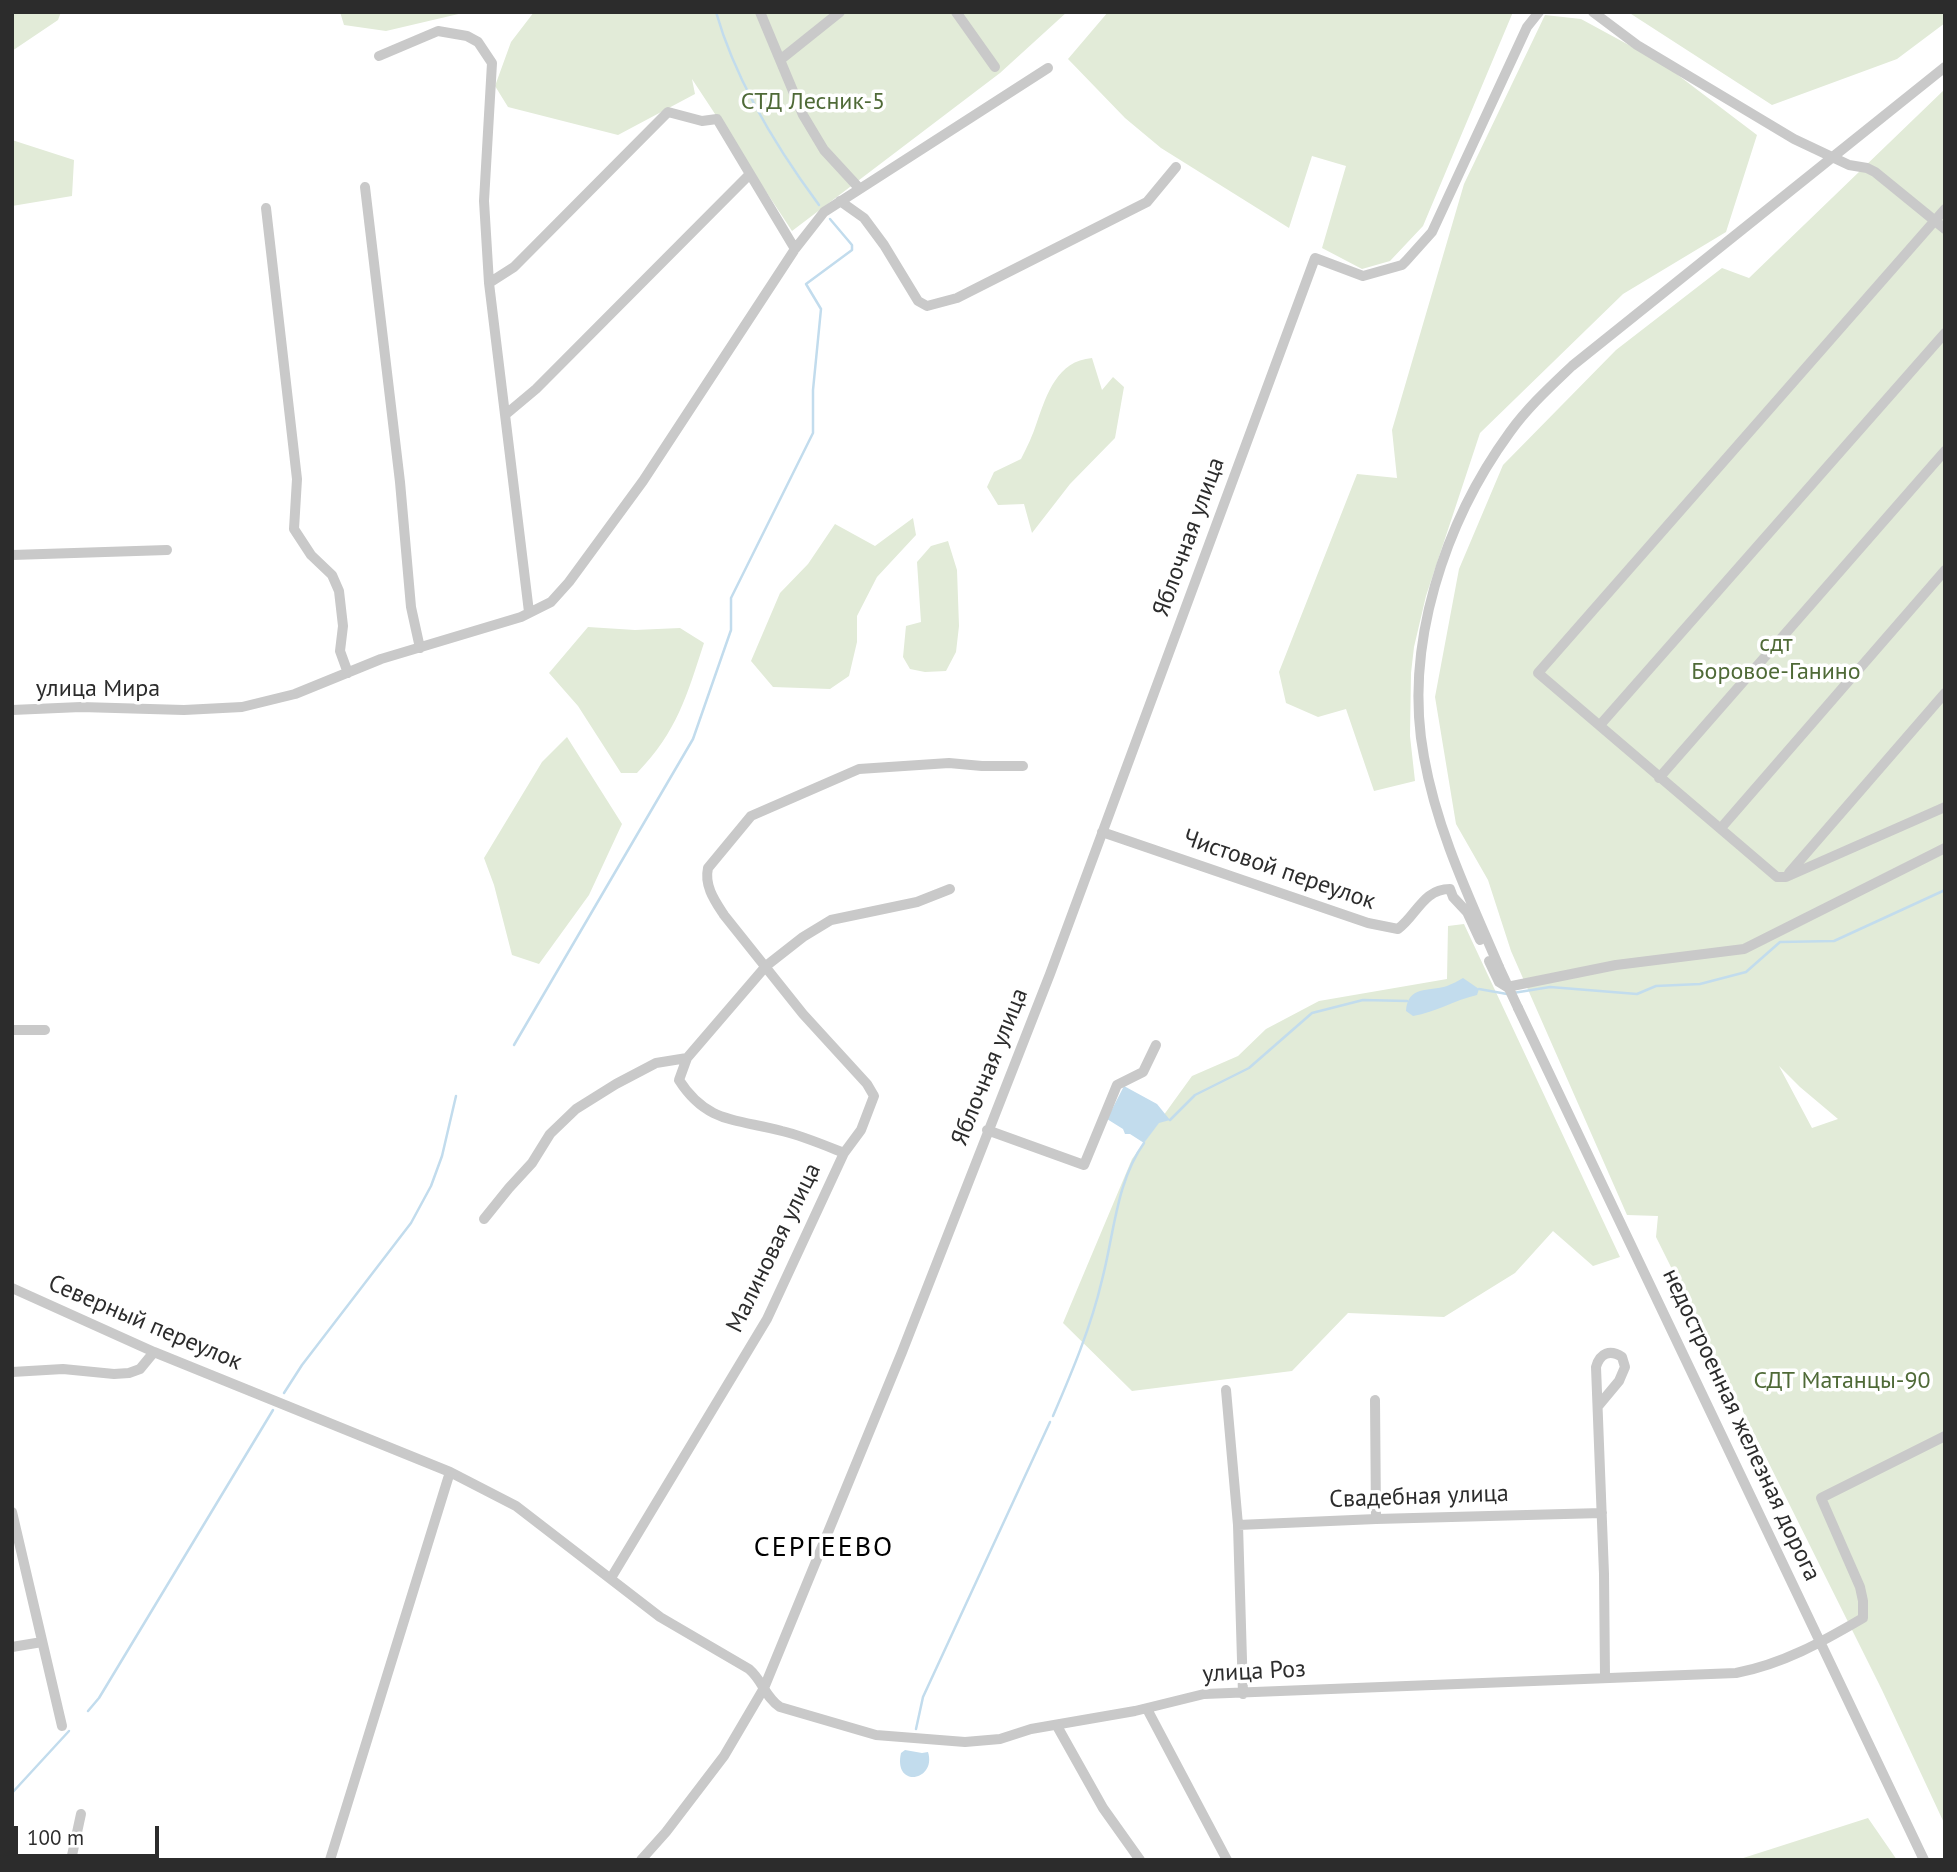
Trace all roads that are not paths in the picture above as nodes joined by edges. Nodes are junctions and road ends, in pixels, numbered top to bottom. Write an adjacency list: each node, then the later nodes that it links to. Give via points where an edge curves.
1 (760, 12): 7 (street)
2 (840, 12): 7 (street)
3 (956, 12): 8 (street)
4 (1539, 12): 39 (street, Яблочная улица, via 1527,27 1432,232 1406,261 1363,276 1315,258)
5 (1593, 12): 11 (street, via 1637,45)
6 (379, 56): 22 (street, via 438,31 478,42 492,63 484,201)
7 (780, 60): 15 (street, via 824,150)
8 (995, 67)
9 (1945, 67): 11 (street, недостроенная железная дорога)
10 (1048, 68): 15 (street, улица Мира)
11 (1832, 157): 19 (street, via 1875,172); 65 (street, недостроенная железная дорога, bridge, via 1572,366 1499,447 1478,481 1443,565 1420,664 1419,712 1437,813 1499,967)
12 (1176, 167): 16 (street, via 1147,202 968,292 927,306 918,301 864,218)
13 (749, 175): 21 (street); 22 (street, via 716,119 702,121 668,112 514,267); 24 (street)
14 (365, 187): 30 (street, via 411,607)
15 (859, 188): 16 (street, улица Мира)
16 (839, 201): 21 (street, улица Мира)
17 (266, 208): 31 (street, via 297,479 294,529 339,592 340,651)
18 (1945, 209): 19 (street)
19 (1934, 221): 20 (street); 34 (street, via 1538,673)
20 (1945, 229)
21 (795, 249): 29 (street, улица Мира, via 643,481 577,572 551,602)
22 (489, 283): 24 (street)
23 (1945, 333): 34 (street)
24 (505, 415): 29 (street)
25 (1945, 451): 36 (street)
26 (167, 550): 27 (street)
27 (12, 555)
28 (1945, 570): 38 (street)
29 (529, 612): 30 (street, улица Мира)
30 (421, 648): 31 (street, улица Мира)
31 (348, 673): 33 (street, улица Мира, via 295,694 242,707)
32 (1945, 693): 41 (street)
33 (12, 710)
34 (1600, 725): 36 (street)
35 (1023, 766): 43 (street, via 949,763 859,769 751,816 708,868 706,878 724,915)
36 (1659, 778): 38 (street)
37 (1945, 807): 41 (street)
38 (1721, 828): 41 (street, via 1777,877)
39 (1102, 832): 40 (street, Чистовой переулок, via 1387,928 1398,929 1430,894 1450,889 1467,912 1499,982 1507,987 1616,965 1744,949); 48 (street, Яблочная улица)
40 (1945, 848)
41 (1786, 877)
42 (950, 889): 43 (street, via 917,902 831,920)
43 (766, 966): 47 (street); 49 (street, Малиновая улица, via 874,1096 861,1130)
44 (12, 1030): 45 (street)
45 (44, 1030)
46 (1156, 1045): 48 (street, via 1143,1073 1117,1085 1084,1165)
47 (687, 1058): 49 (street, via 679,1080 689,1096 722,1118 783,1131); 50 (street, via 656,1063 576,1109)
48 (988, 1130): 68 (street, Яблочная улица)
49 (844, 1153): 63 (street, Малиновая улица, via 767,1319)
50 (485, 1219)
51 (12, 1288): 52 (street, Северный переулок)
52 (154, 1352): 53 (street, via 140,1369 129,1373); 58 (street, Северный переулок)
53 (12, 1372)
54 (1226, 1390): 62 (street)
55 (1375, 1400): 61 (street)
56 (1599, 1405): 60 (street)
57 (1945, 1436): 65 (street, улица Роз, via 1821,1498 1864,1601 1863,1618)
58 (450, 1472): 63 (street, улица Роз, via 516,1506); 75 (street)
59 (12, 1512): 64 (street)
60 (1602, 1513): 61 (street, Свадебная улица); 67 (street)
61 (1376, 1519): 62 (street, Свадебная улица)
62 (1238, 1525): 69 (street)
63 (611, 1578): 68 (street, улица Роз, via 660,1617 756,1674)
64 (42, 1642): 66 (street); 71 (street)
65 (1821, 1643): 67 (street, улица Роз, via 1765,1667 1736,1673); 79 (street, недостроенная железная дорога)
66 (12, 1647)
67 (1605, 1677): 69 (street, улица Роз)
68 (764, 1688): 72 (street, улица Роз, via 780,1707 876,1735 965,1742); 76 (street, Яблочная улица, via 724,1756)
69 (1243, 1694): 70 (street, улица Роз, via 1204,1694)
70 (1147, 1709): 72 (street, улица Роз); 78 (street)
71 (62, 1726)
72 (1057, 1726): 77 (street, via 1103,1808)
73 (81, 1814): 74 (street)
74 (71, 1860)
75 (330, 1860)
76 (641, 1860)
77 (1140, 1860)
78 (1227, 1860)
79 (1924, 1860)

